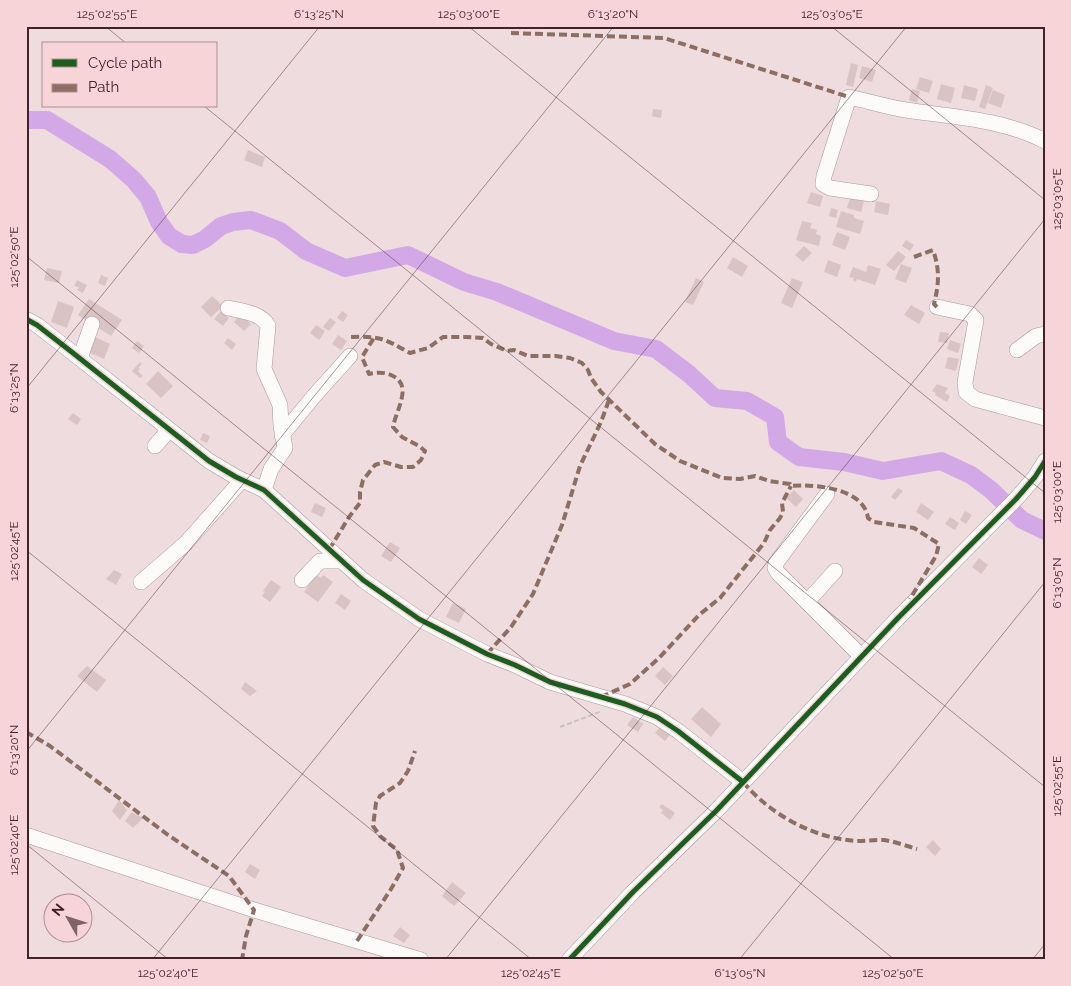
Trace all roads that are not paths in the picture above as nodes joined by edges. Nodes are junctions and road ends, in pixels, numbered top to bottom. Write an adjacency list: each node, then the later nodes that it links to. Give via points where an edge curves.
1 (1045, 141): 2 (street, via 1002,125 849,97 823,184)
2 (871, 194)
3 (936, 307): 11 (street, via 970,314 976,320 966,392 975,399)
4 (228, 308): 13 (street, via 266,321 264,369 280,405)
5 (26, 320): 10 (street)
6 (92, 324): 10 (street)
7 (1045, 334): 8 (street, via 1036,336)
8 (1017, 350)
9 (350, 356): 13 (street)
10 (80, 358): 12 (street)
11 (1045, 418)
12 (169, 430): 14 (street); 16 (street, via 209,461)
13 (282, 435): 17 (street, via 284,451 271,469)
14 (155, 446)
15 (1045, 461): 24 (street, via 1016,499)
16 (242, 480): 17 (street); 22 (street, via 186,543)
17 (264, 490): 19 (street)
18 (827, 494): 23 (street, via 775,568)
19 (342, 561): 21 (street, via 320,561); 25 (street, via 408,612 443,632 550,682 642,710 668,723)
20 (835, 571): 23 (street)
21 (302, 580)
22 (141, 582)
23 (807, 602): 24 (street)
24 (861, 656): 25 (street)
25 (743, 782): 28 (street)
26 (26, 835): 27 (street, via 254,910)
27 (420, 960)
28 (569, 960)

